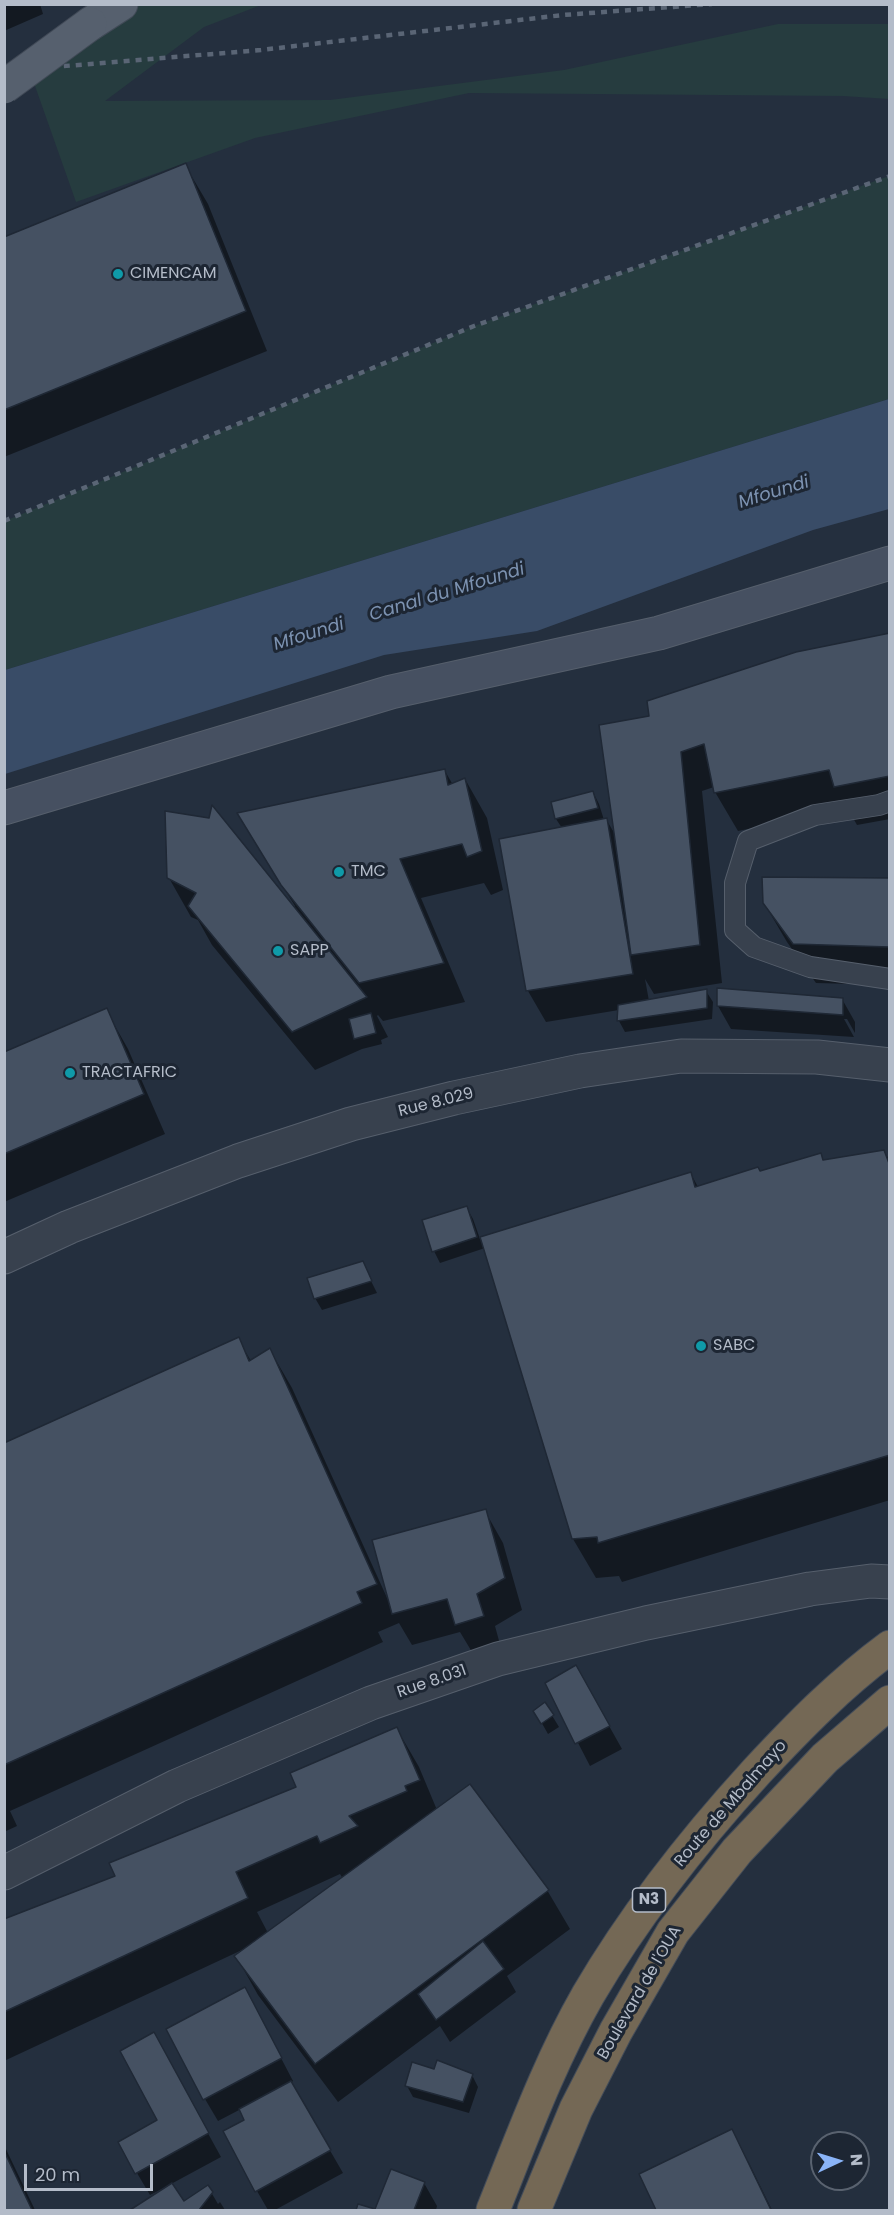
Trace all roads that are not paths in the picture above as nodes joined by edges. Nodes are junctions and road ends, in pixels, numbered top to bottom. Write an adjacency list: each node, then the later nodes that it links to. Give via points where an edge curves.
1 (121, 4): 2 (main road, bridge)
2 (4, 87)
3 (890, 563): 5 (main road, via 659,633 391,692)
4 (890, 801): 6 (lane, via 815,815 748,841 735,883 735,930 754,947 810,967)
5 (4, 807)
6 (890, 979)
7 (890, 1065): 8 (street, Rue 8.029, via 817,1057 681,1056 580,1071 466,1095 351,1124 238,1161 69,1227)
8 (4, 1257)
9 (890, 1582): 12 (street, Rue 8.031, via 810,1588 498,1659 371,1703 177,1786)
10 (890, 1647): 13 (highway, Route de Mbalmayo / N3, via 796,1730 713,1820 644,1906 587,1996 539,2093)
11 (890, 1702): 14 (highway, Boulevard de l'OUA / N3, via 825,1758 737,1851 673,1932 576,2109)
12 (4, 1874)
13 (493, 2211)
14 (534, 2211)

